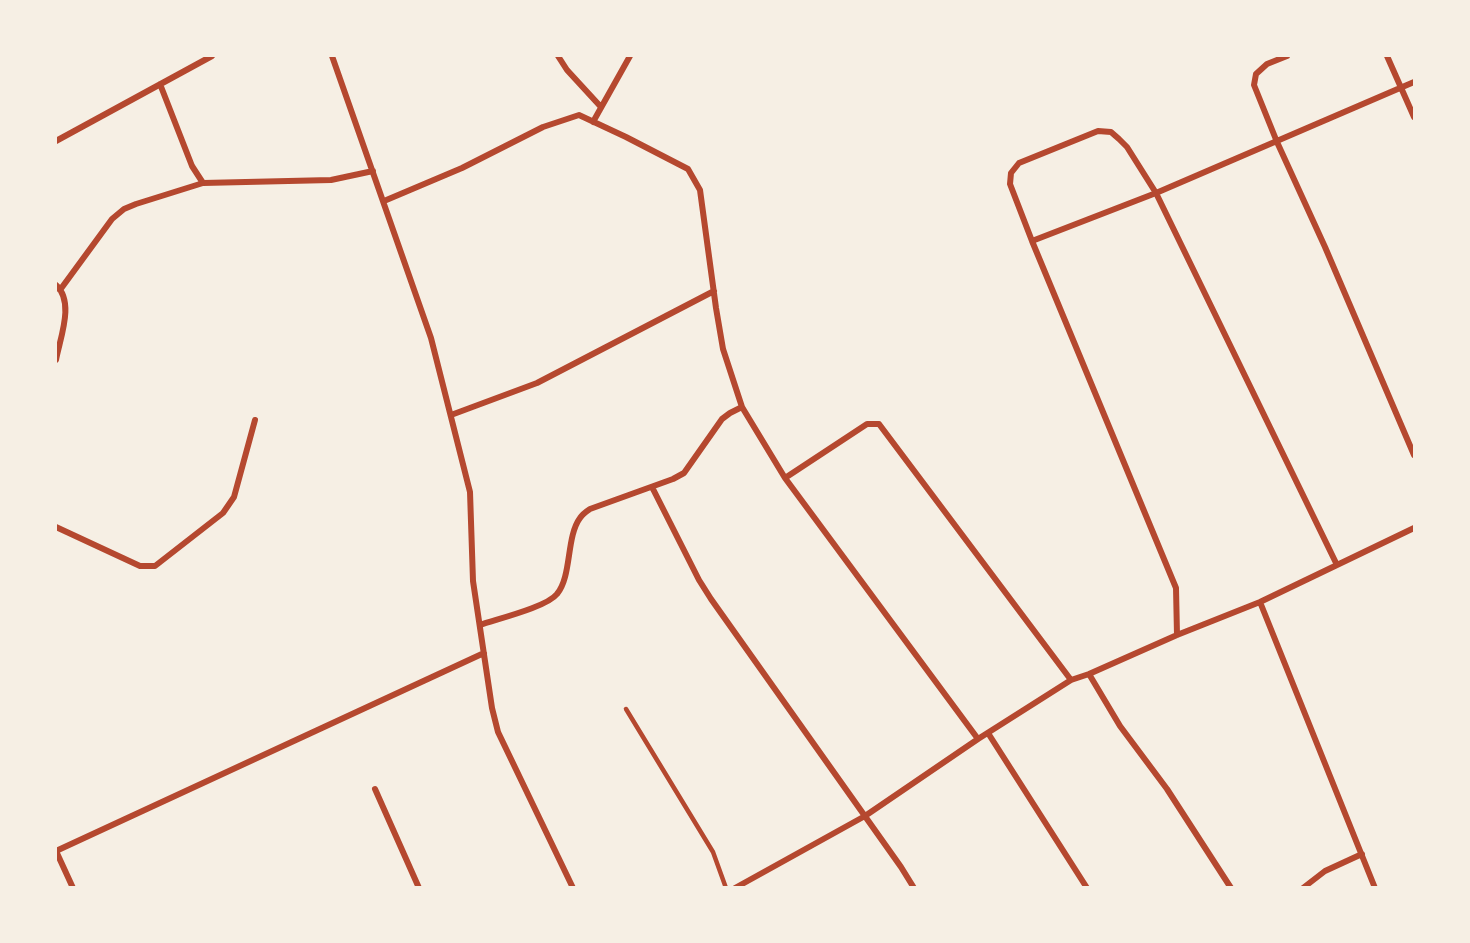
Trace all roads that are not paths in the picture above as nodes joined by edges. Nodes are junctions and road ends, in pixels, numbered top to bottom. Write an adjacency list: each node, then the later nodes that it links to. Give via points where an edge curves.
1 (212, 56): 8 (street)
2 (332, 56): 15 (street)
3 (558, 56): 10 (street)
4 (630, 56): 10 (street)
5 (1287, 56): 14 (street, via 1256,74 1254,84)
6 (1387, 56): 9 (street)
7 (1414, 82): 9 (street)
8 (160, 84): 13 (street); 16 (street)
9 (1402, 87): 11 (street); 14 (street)
10 (601, 107): 12 (street)
11 (1414, 117)
12 (593, 122): 18 (street, via 579,116 543,127); 21 (street, via 688,169 700,190)
13 (56, 141)
14 (1277, 142): 17 (street); 26 (street)
15 (373, 171): 16 (street, via 331,180); 18 (street)
16 (202, 183): 20 (street, via 124,209)
17 (1156, 193): 19 (street); 19 (street, via 1127,147 1111,132 1098,130 1019,163 1011,173 1010,184); 31 (street)
18 (384, 201): 24 (street, via 431,338)
19 (1032, 242): 34 (street, via 1176,588)
20 (58, 287): 22 (street, via 65,300 66,314)
21 (714, 291): 23 (street, via 723,349); 24 (street, via 537,383)
22 (56, 360)
23 (742, 407): 27 (street); 28 (street, via 722,419 684,473)
24 (451, 416): 33 (street, via 470,492 473,581)
25 (255, 420): 29 (street, via 234,497 223,513 155,566 140,566)
26 (1414, 455)
27 (785, 478): 37 (street, via 867,424 879,424); 40 (street)
28 (652, 487): 33 (street, via 590,509 580,518 557,594 544,603); 42 (street, via 711,599)
29 (56, 527)
30 (1414, 528): 31 (street)
31 (1337, 565): 32 (street)
32 (1260, 602): 34 (street); 44 (street)
33 (480, 625): 35 (street)
34 (1177, 635): 36 (street)
35 (484, 653): 43 (street); 47 (street, via 498,732)
36 (1089, 674): 37 (street); 52 (street)
37 (1071, 680): 39 (street)
38 (626, 709): 48 (lane, via 713,852)
39 (988, 733): 40 (street); 51 (street)
40 (978, 739): 42 (street)
41 (375, 789): 46 (street)
42 (865, 816): 49 (street); 50 (street)
43 (56, 851): 45 (street)
44 (1362, 854): 53 (street, via 1326,871); 54 (street)
45 (74, 888)
46 (419, 888)
47 (573, 888)
48 (726, 888)
49 (735, 888)
50 (914, 888)
51 (1087, 888)
52 (1231, 888)
53 (1304, 888)
54 (1375, 888)

